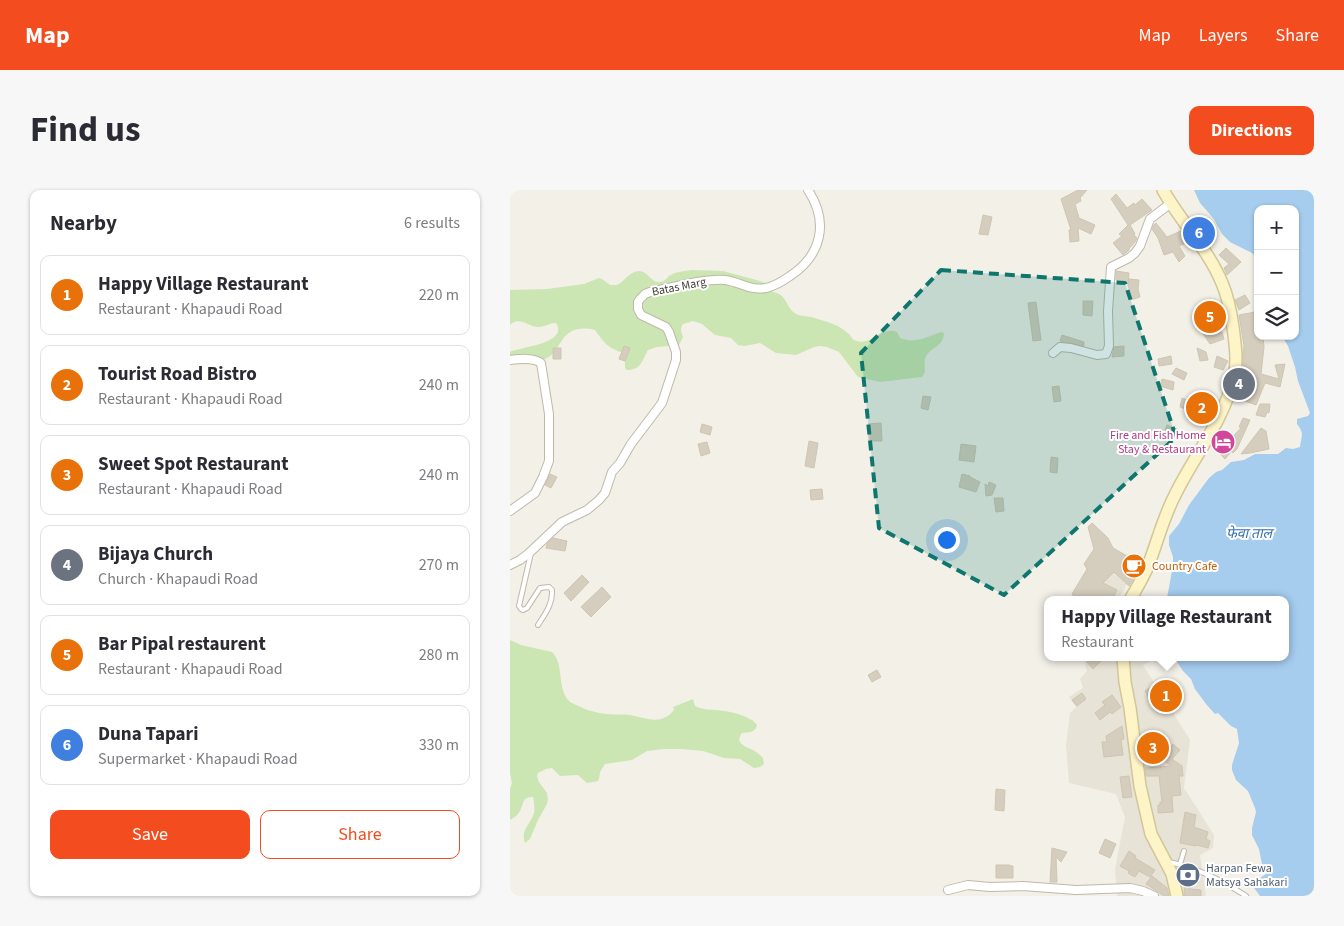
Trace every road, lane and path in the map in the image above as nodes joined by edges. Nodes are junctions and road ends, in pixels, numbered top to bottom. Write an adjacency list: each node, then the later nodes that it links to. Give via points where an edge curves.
1 (808, 190): 7 (street, Batas Marg, via 818,210 820,233 811,257 780,282 754,289 725,280 710,281 650,292 640,299 639,312 666,327 676,352 662,403 630,444 599,500 562,522)
2 (1163, 190): 3 (main road)
3 (1171, 203): 4 (street, via 1150,219 1135,253 1112,267 1106,354 1060,347); 9 (main road, via 1222,283 1232,321 1236,364 1217,420 1174,497 1148,568)
4 (1054, 353)
5 (510, 360): 6 (street, via 540,362 549,414 549,461 535,493)
6 (510, 511)
7 (531, 551): 8 (street, Batas Marg); 10 (lane, via 519,606 523,610 526,608 540,588 552,590 550,606)
8 (510, 565)
9 (1132, 596)
10 (538, 625)
11 (1123, 661): 13 (main road, via 1140,786 1151,834)
12 (1184, 851): 14 (lane)
13 (1164, 861): 14 (lane); 17 (main road, via 1172,874)
14 (1180, 864): 18 (lane, via 1230,885)
15 (948, 890): 16 (street, via 968,885 1076,890 1130,888)
16 (1154, 896)
17 (1177, 896)
18 (1246, 896)

